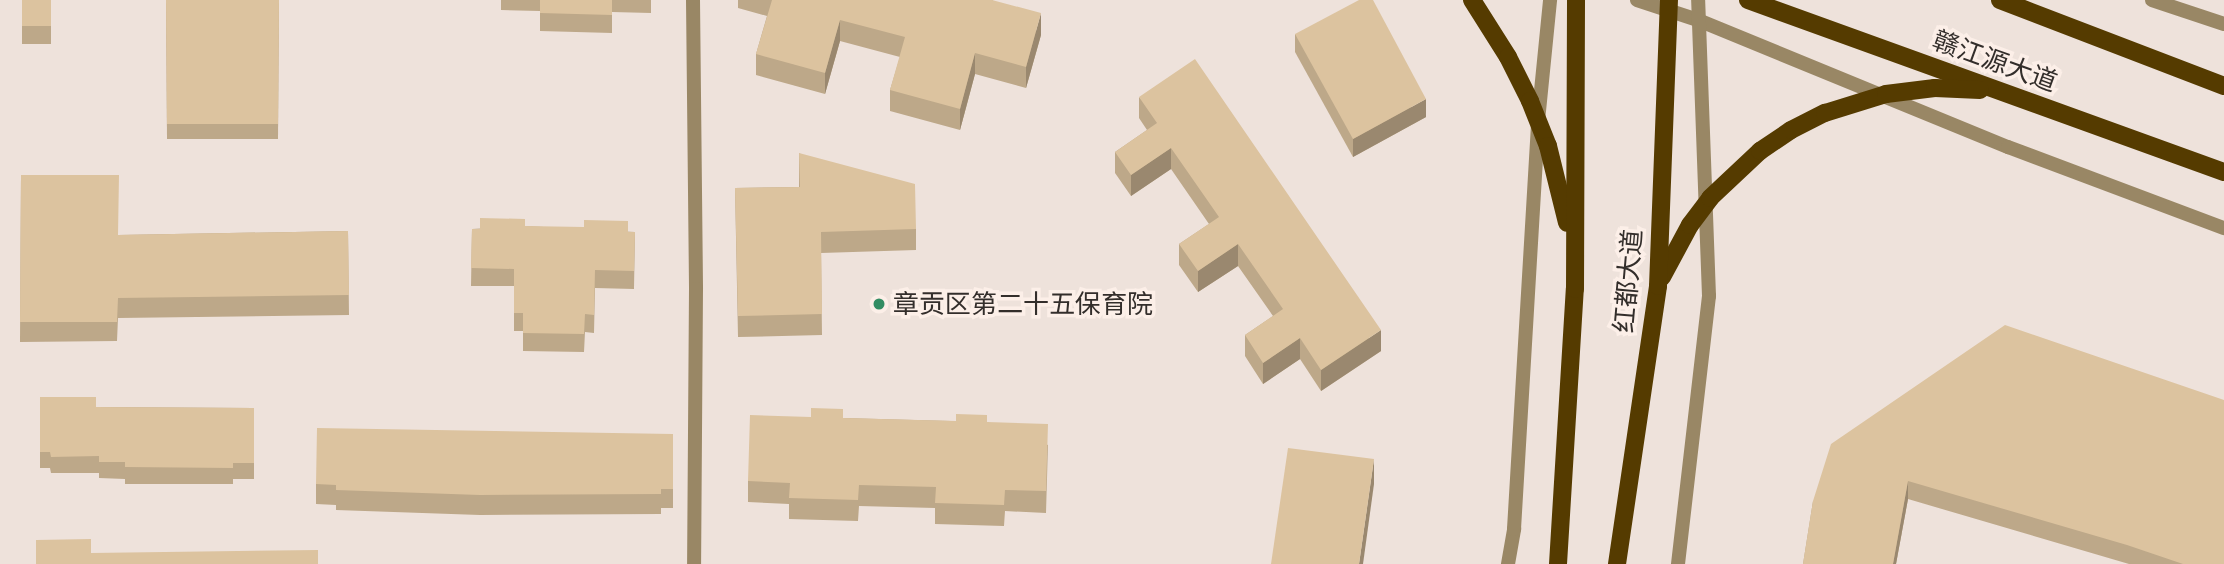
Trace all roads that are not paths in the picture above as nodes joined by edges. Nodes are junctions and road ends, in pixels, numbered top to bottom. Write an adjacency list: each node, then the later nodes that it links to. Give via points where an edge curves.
1 (693, 0): 22 (street)
2 (1472, 0): 16 (main road, via 1508,57)
3 (1550, 0): 16 (street)
4 (1576, 0): 21 (main road, 红都大道)
5 (1637, 0): 10 (street)
6 (1698, 0): 11 (street)
7 (1748, 0): 15 (main road, 赣江源大道)
8 (2000, 0): 13 (main road)
9 (2152, 0): 12 (street)
10 (1669, 5): 11 (street); 20 (main road, 红都大道)
11 (1698, 20): 14 (street); 18 (street)
12 (2224, 24)
13 (2224, 86)
14 (1885, 94): 15 (main road, via 1936,88); 18 (main road, via 1825,113 1791,130 1742,165); 19 (street)
15 (2011, 94): 17 (main road, 赣江源大道)
16 (1538, 121): 21 (main road, via 1561,193); 23 (street, via 1514,528)
17 (2224, 172)
18 (1704, 206): 20 (main road); 26 (street, via 1709,296)
19 (2224, 228)
20 (1658, 286): 25 (main road, 红都大道)
21 (1575, 289): 24 (main road, 红都大道)
22 (694, 564)
23 (1508, 564)
24 (1558, 564)
25 (1616, 564)
26 (1678, 564)

